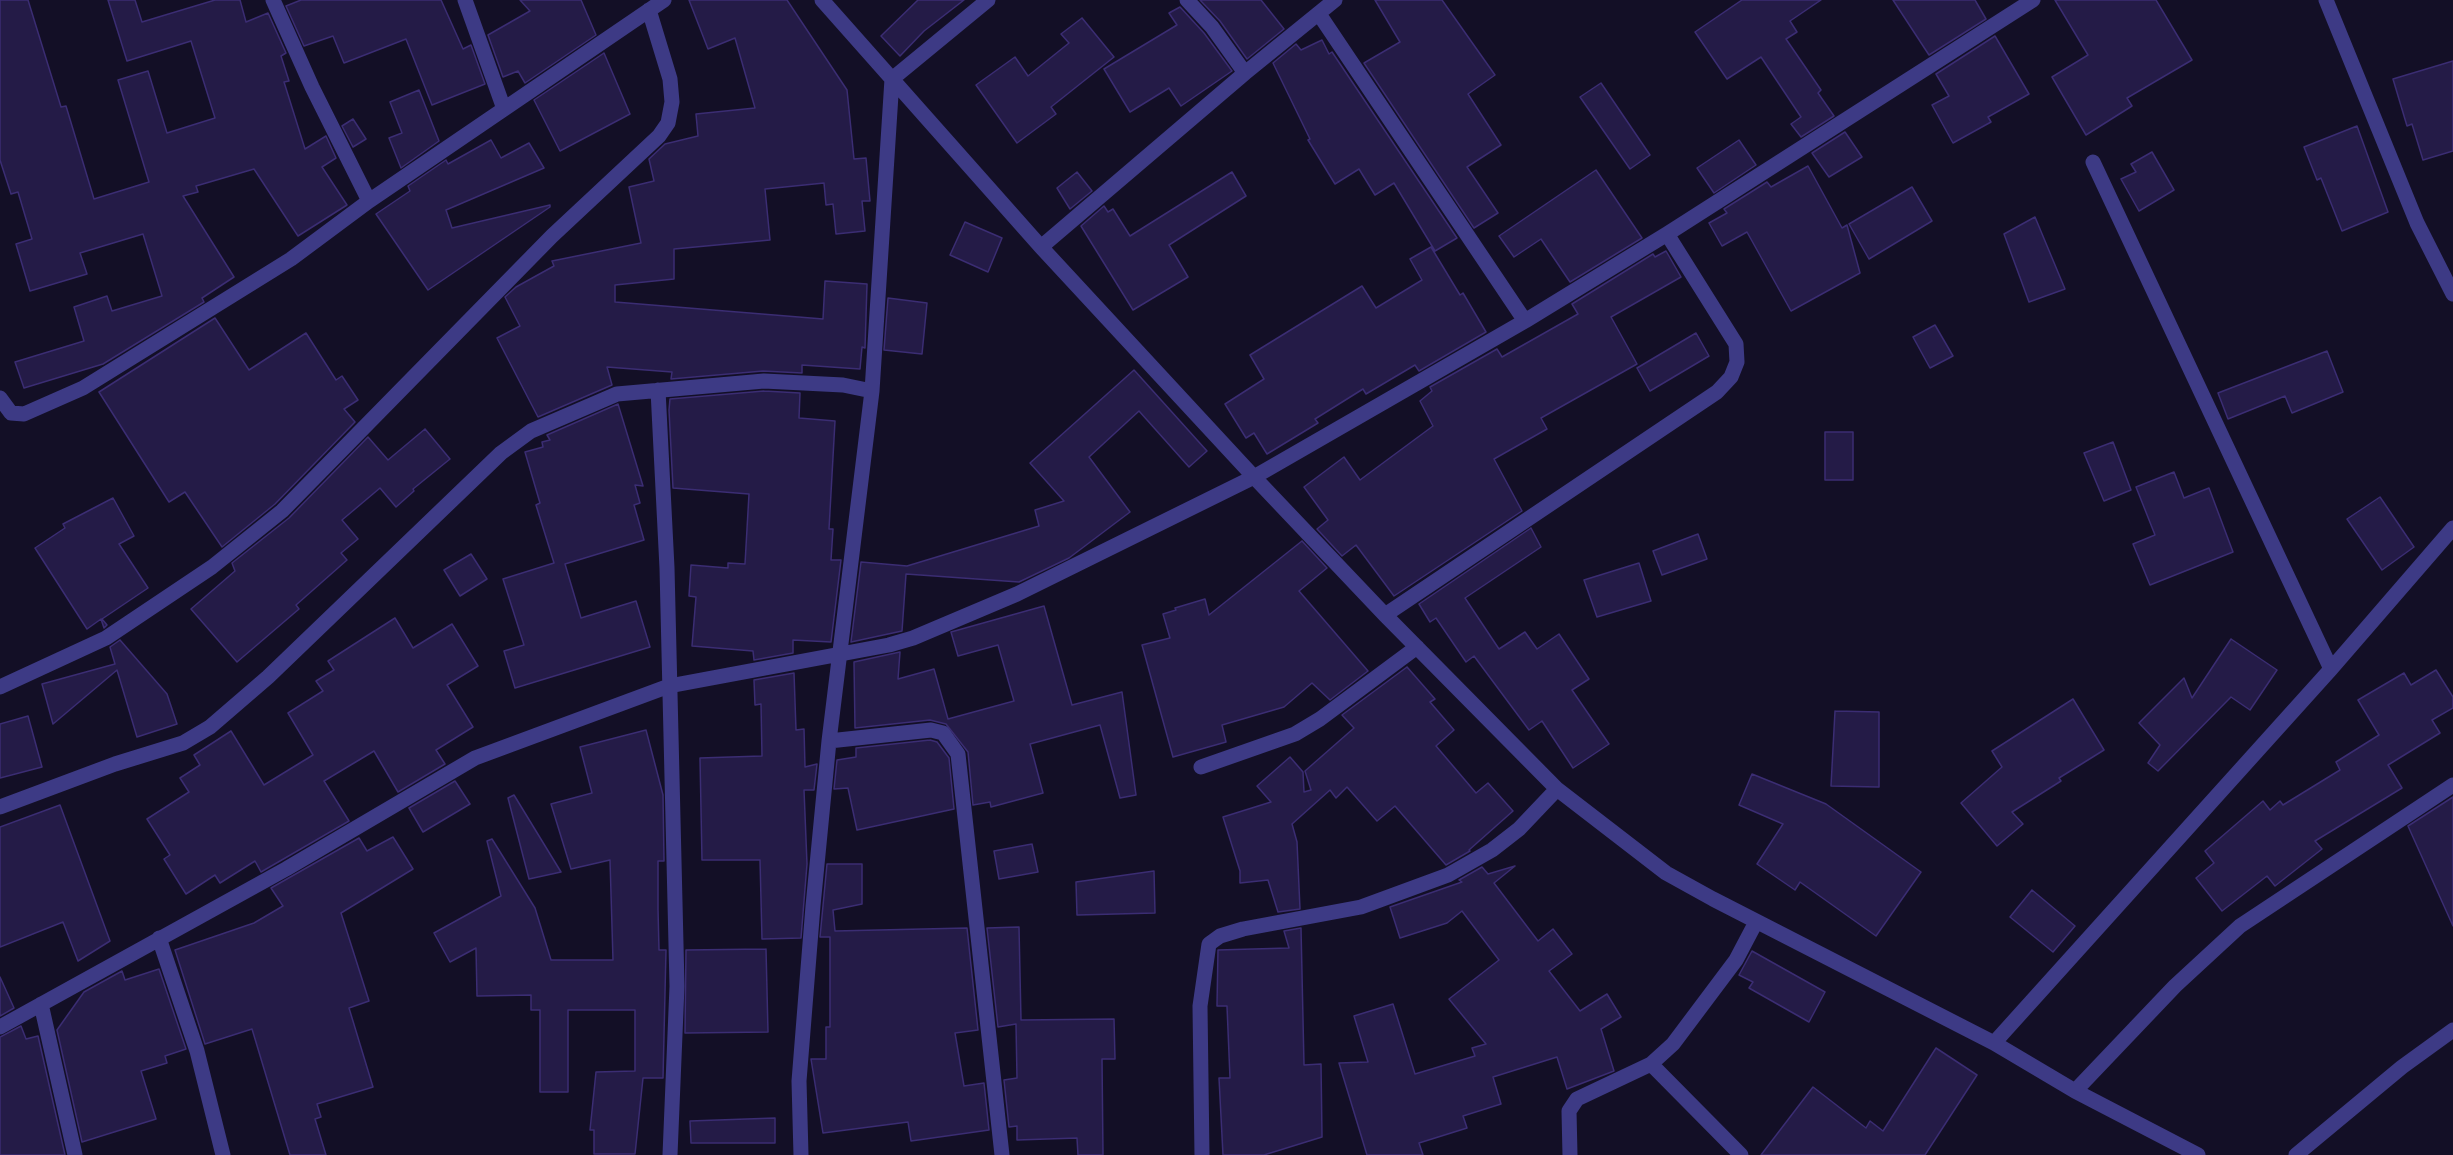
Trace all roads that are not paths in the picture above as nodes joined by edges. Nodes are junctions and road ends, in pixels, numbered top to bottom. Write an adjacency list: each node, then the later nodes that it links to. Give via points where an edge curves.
1 (273, 0): 16 (street)
2 (465, 0): 14 (street)
3 (664, 0): 10 (street)
4 (822, 0): 13 (street)
5 (988, 0): 13 (street)
6 (1187, 0): 12 (street)
7 (1335, 0): 11 (street)
8 (2032, 0): 17 (street)
9 (2326, 0): 19 (street, via 2417,223)
10 (649, 10): 14 (street); 31 (street, via 670,79 672,102 668,123 659,136 552,236 282,511 212,567 106,638)
11 (1320, 14): 12 (street); 20 (street)
12 (1245, 72): 18 (street)
13 (892, 79): 18 (street); 22 (street)
14 (504, 109): 16 (street)
15 (2093, 162): 29 (street)
16 (369, 201): 23 (street, via 291,259 83,388 24,414 11,413)
17 (1667, 234): 20 (street); 26 (street, via 1736,344 1737,362 1731,377 1717,392)
18 (1041, 247): 24 (street)
19 (2453, 294)
20 (1526, 321): 24 (street)
21 (658, 390): 22 (street, via 764,381); 30 (street); 36 (street, via 617,394 592,402 531,431 501,453 210,727 183,743)
22 (872, 391): 28 (street)
23 (0, 398)
24 (1254, 477): 26 (street); 28 (street, via 1017,594 913,638)
25 (2453, 528): 29 (street)
26 (1385, 615): 27 (street)
27 (1417, 647): 33 (street, via 1295,734); 35 (street)
28 (841, 654): 30 (street); 32 (street)
29 (2331, 669): 42 (street)
30 (669, 686): 38 (street, via 475,758); 47 (street, via 677,986)
31 (0, 687)
32 (829, 741): 48 (street, via 799,1082); 49 (street, via 931,730 943,733 958,754)
33 (1201, 767)
34 (2453, 785): 44 (street, via 2240,926 2175,986)
35 (1557, 789): 37 (street, via 1666,873); 50 (street, via 1510,836 1448,875 1361,907 1242,928 1209,944 1200,1006)
36 (0, 807)
37 (1756, 922): 42 (street); 43 (street, via 1736,960 1701,1010)
38 (159, 938): 39 (street); 46 (street, via 197,1050)
39 (41, 1004): 40 (street); 45 (street)
40 (0, 1027)
41 (2453, 1030): 54 (street)
42 (1994, 1043): 44 (street)
43 (1651, 1064): 51 (street, via 1577,1099 1569,1111); 52 (street)
44 (2075, 1092): 53 (street)
45 (75, 1155)
46 (223, 1155)
47 (670, 1155)
48 (801, 1155)
49 (1002, 1155)
50 (1202, 1155)
51 (1570, 1155)
52 (1741, 1155)
53 (2198, 1155)
54 (2296, 1155)

